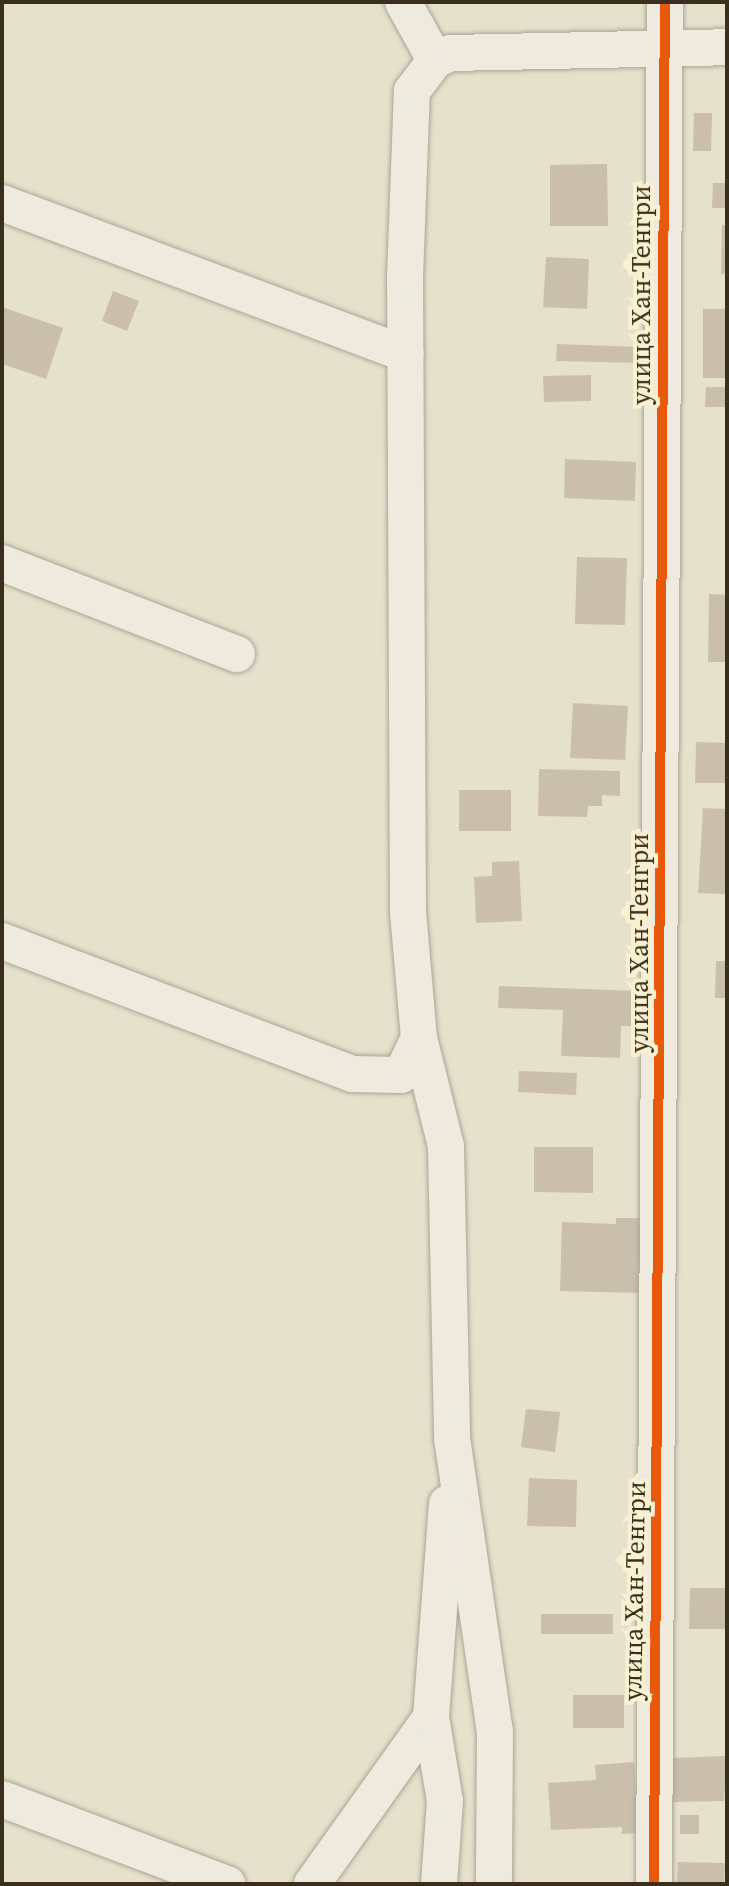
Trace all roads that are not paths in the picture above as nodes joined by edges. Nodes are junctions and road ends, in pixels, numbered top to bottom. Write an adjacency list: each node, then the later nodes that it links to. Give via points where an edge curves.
1 (403, 2): 5 (street)
2 (665, 2): 4 (street, улица Хан-Тенгри)
3 (727, 47): 4 (street)
4 (665, 48): 5 (street, via 451,53); 19 (street, улица Хан-Тенгри)
5 (435, 60): 7 (street, via 412,91)
6 (2, 203): 7 (street)
7 (406, 354): 11 (street, via 408,912)
8 (2, 563): 9 (street)
9 (237, 654)
10 (2, 941): 11 (street, via 353,1074 401,1075)
11 (419, 1038): 12 (street, via 446,1146)
12 (452, 1438): 13 (street); 18 (street, via 495,1731)
13 (431, 1717): 16 (street); 17 (street, via 445,1801)
14 (2, 1799): 15 (street)
15 (227, 1884)
16 (312, 1884)
17 (439, 1884)
18 (494, 1884)
19 (654, 1884)

